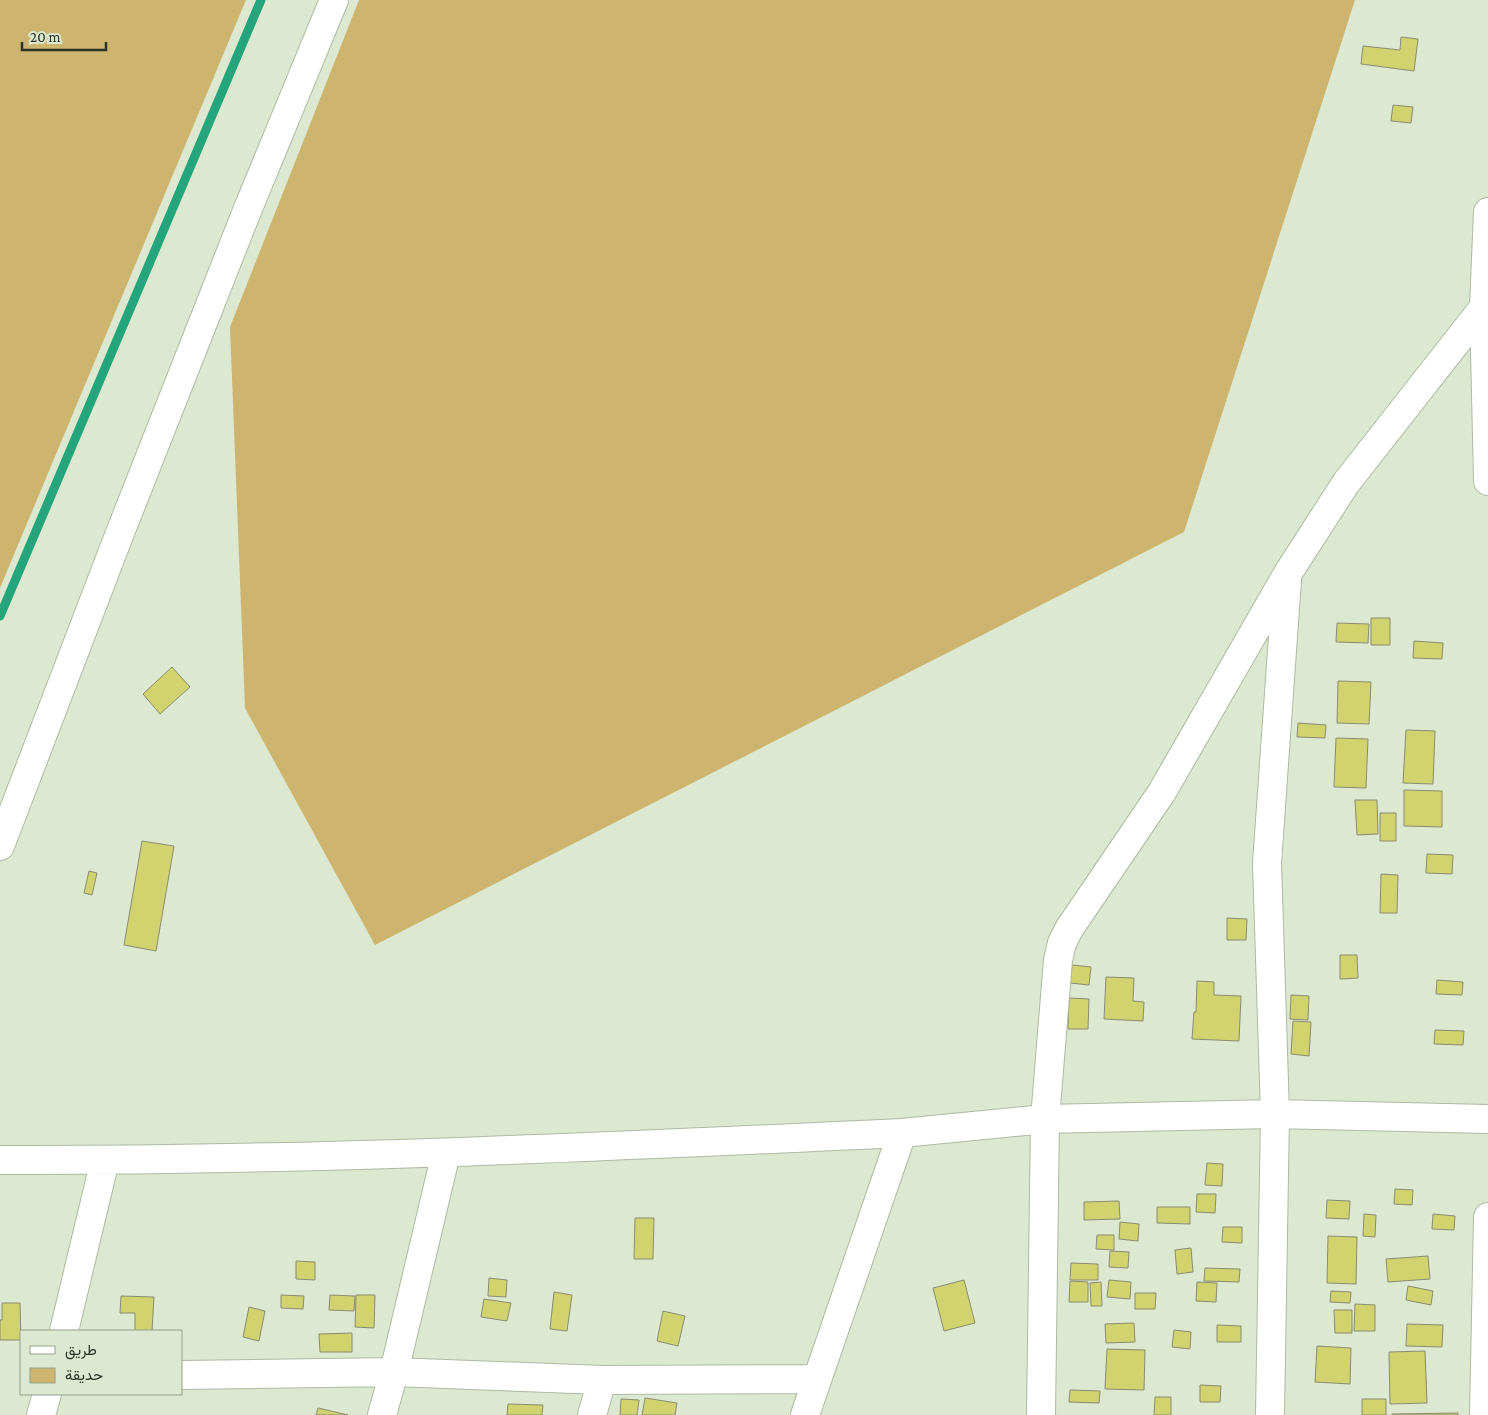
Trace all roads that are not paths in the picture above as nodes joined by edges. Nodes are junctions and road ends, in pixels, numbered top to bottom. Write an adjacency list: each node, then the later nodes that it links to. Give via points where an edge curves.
1 (334, 0): 6 (street, via 243,220)
2 (1488, 212): 3 (street)
3 (1484, 307): 4 (street); 5 (street, via 1346,483)
4 (1488, 480)
5 (1288, 573): 7 (street, via 1267,863); 8 (street, via 1162,792 1062,943)
6 (0, 846)
7 (1275, 1114): 8 (street); 9 (street); 26 (street)
8 (1045, 1119): 10 (street); 25 (street)
9 (1488, 1119)
10 (902, 1133): 11 (street); 18 (street)
11 (446, 1153): 13 (street); 16 (street)
12 (0, 1160): 13 (street)
13 (105, 1160): 15 (street)
14 (1488, 1217): 27 (street)
15 (64, 1330)
16 (394, 1372): 17 (street); 19 (street); 22 (street)
17 (182, 1375)
18 (817, 1379): 19 (street); 24 (street)
19 (602, 1380): 23 (street)
20 (47, 1395): 21 (street)
21 (40, 1415)
22 (382, 1415)
23 (592, 1415)
24 (805, 1415)
25 (1041, 1415)
26 (1270, 1415)
27 (1484, 1415)

